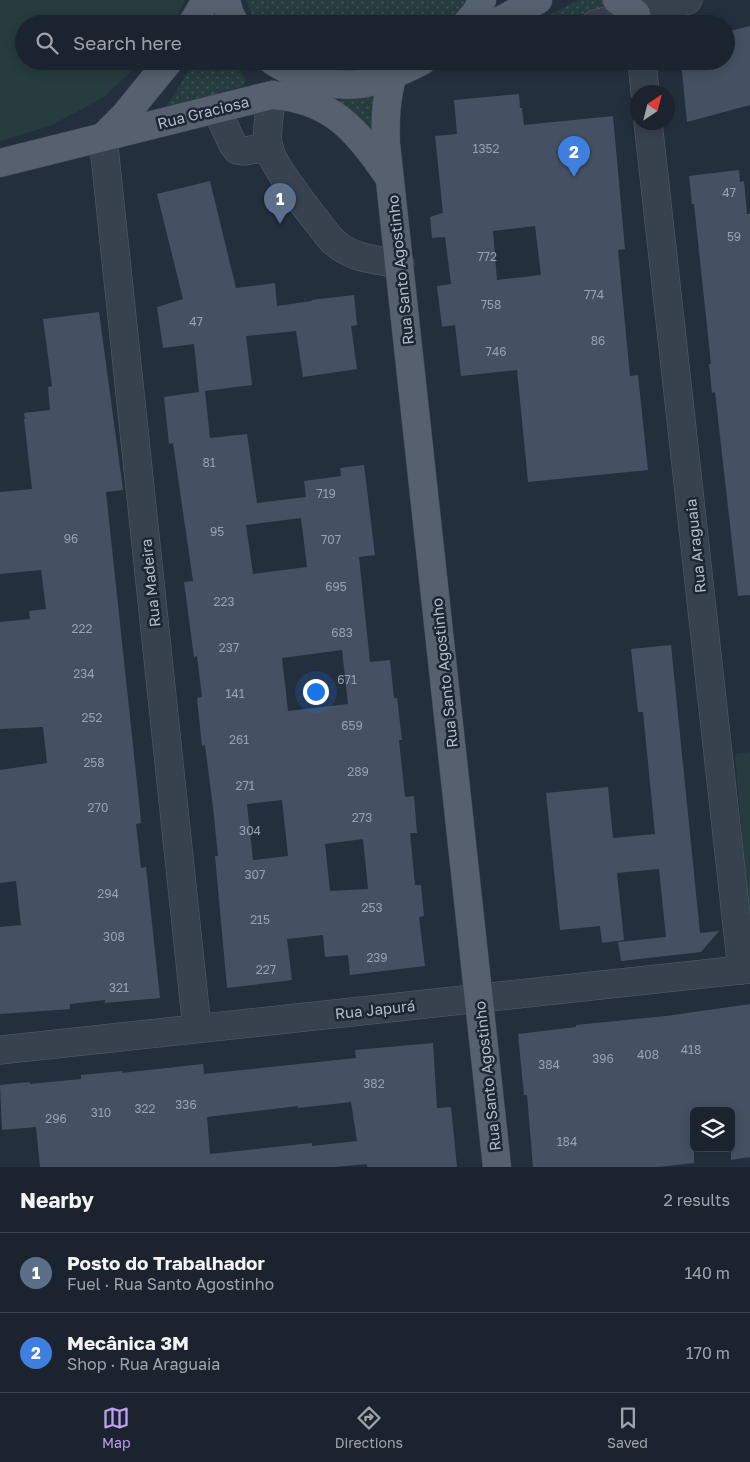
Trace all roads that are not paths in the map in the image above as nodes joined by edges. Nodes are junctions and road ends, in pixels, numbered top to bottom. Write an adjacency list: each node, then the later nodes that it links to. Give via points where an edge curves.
1 (206, 0): 7 (main road)
2 (226, 0): 8 (main road)
3 (482, 0): 9 (main road)
4 (538, 0): 10 (main road)
5 (688, 0): 6 (street)
6 (631, 9): 11 (street)
7 (197, 15)
8 (231, 15)
9 (474, 15)
10 (510, 15)
11 (616, 15)
12 (162, 70): 23 (main road)
13 (263, 70): 19 (main road)
14 (292, 70): 15 (main road, via 308,78 342,86 367,84)
15 (403, 70)
16 (407, 70): 26 (main road, Rua Santo Agostinho, via 386,99)
17 (643, 70): 18 (street)
18 (644, 85)
19 (272, 95): 20 (main road, Rua Graciosa); 21 (main road, Rua Graciosa); 24 (street)
20 (305, 100): 26 (main road, Rua Santo Agostinho, via 345,122 368,145)
21 (216, 108): 23 (main road, Rua Graciosa); 24 (street, via 238,150)
22 (649, 130): 28 (street, Rua Araguaia)
23 (103, 137): 25 (main road, Rua Graciosa); 30 (street, Rua Madeira)
24 (269, 147): 27 (street, via 275,164 339,248 353,255)
25 (0, 163)
26 (390, 179): 27 (main road, Rua Santo Agostinho)
27 (400, 264): 29 (main road, Rua Santo Agostinho)
28 (746, 970): 29 (street, Rua Japurá)
29 (479, 998): 30 (street, Rua Japurá); 32 (main road, Rua Santo Agostinho)
30 (197, 1028): 31 (street, Rua Japurá)
31 (0, 1050)
32 (497, 1167)

